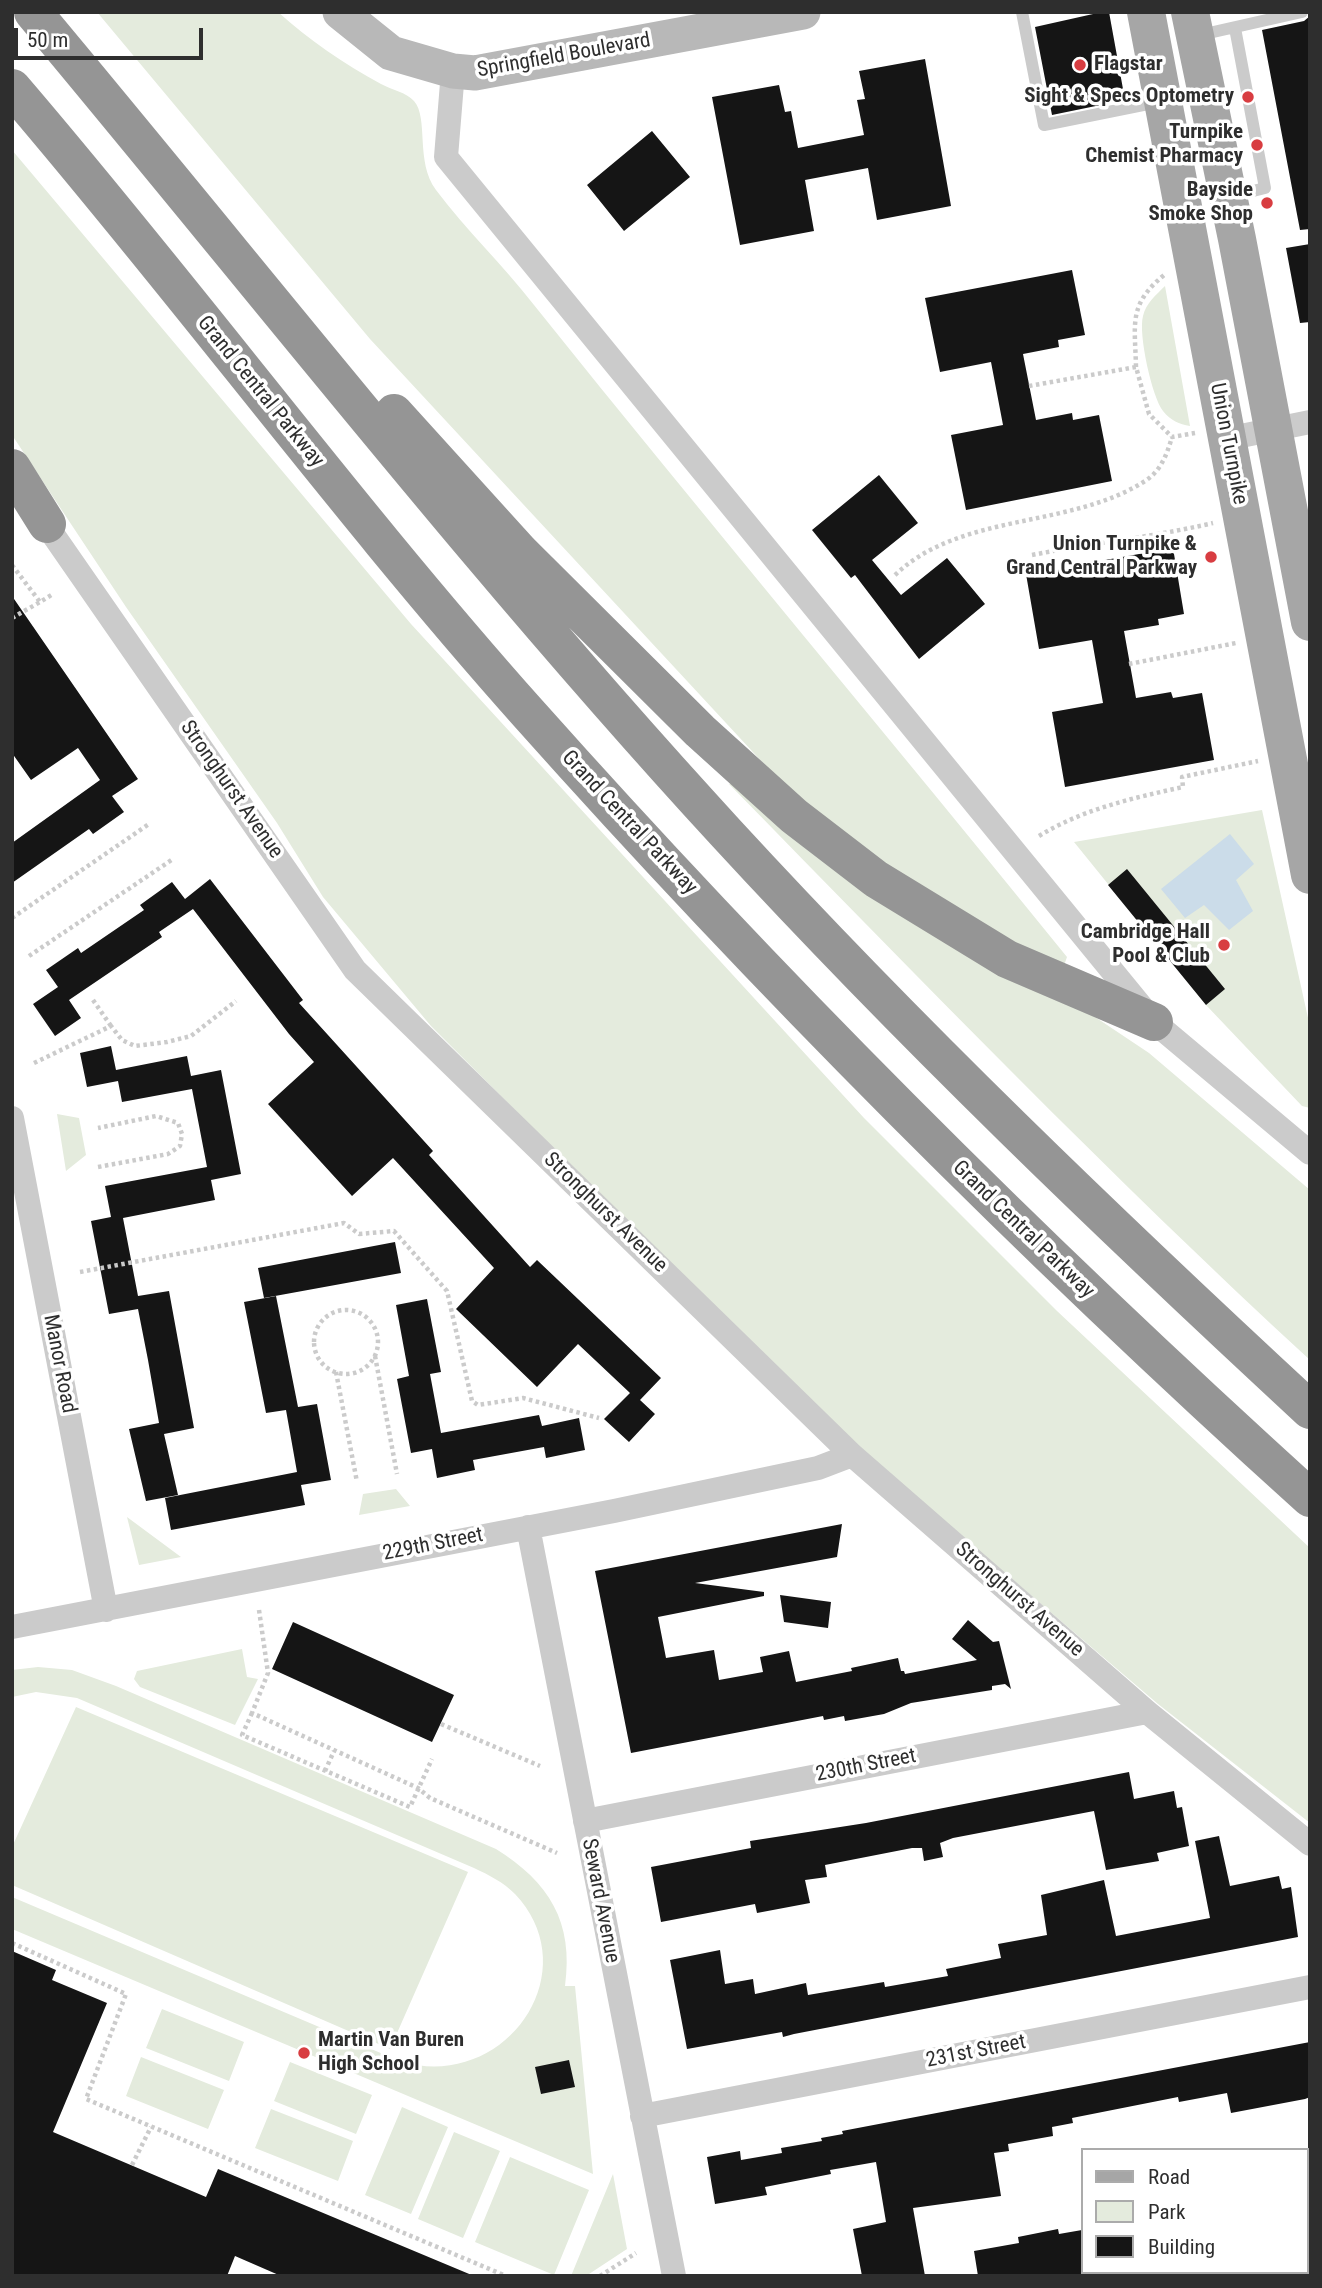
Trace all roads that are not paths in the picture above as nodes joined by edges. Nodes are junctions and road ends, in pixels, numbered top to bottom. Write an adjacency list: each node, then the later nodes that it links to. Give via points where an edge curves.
1 (33, 12): 9 (highway)
2 (340, 12): 10 (main road, Springfield Boulevard, via 391,52)
3 (803, 12): 10 (main road, Springfield Boulevard, via 475,74)
4 (1022, 12): 12 (lane, via 1044,125)
5 (1146, 12): 12 (main road, Union Turnpike)
6 (1302, 12): 8 (lane)
7 (1193, 24): 8 (lane); 13 (main road)
8 (1235, 28): 13 (lane, via 1265,188)
9 (78, 66): 22 (highway, via 520,552 700,731 794,816 876,879 1007,959); 25 (highway, via 426,491 729,836 1039,1153)
10 (453, 71): 22 (street, via 446,157)
11 (12, 88): 27 (highway, Grand Central Parkway, via 373,531 525,710 678,878 991,1201)
12 (1163, 101): 16 (main road, Union Turnpike)
13 (1229, 197): 15 (main road)
14 (1310, 422): 15 (street)
15 (1272, 430): 16 (street); 20 (main road)
16 (1213, 436): 21 (main road, Union Turnpike)
17 (12, 468): 19 (highway)
18 (12, 480): 19 (street, Stronghurst Avenue)
19 (47, 524): 26 (street, Stronghurst Avenue, via 355,970)
20 (1310, 622)
21 (1310, 875)
22 (1154, 1022): 24 (street)
23 (12, 1118): 29 (street, Manor Road)
24 (1310, 1153)
25 (1310, 1410)
26 (852, 1455): 28 (street, 229th Street, via 818,1468); 31 (street, Stronghurst Avenue)
27 (1310, 1498)
28 (528, 1527): 29 (street, 229th Street); 32 (street, Seward Avenue)
29 (106, 1610): 30 (street, 229th Street)
30 (12, 1627)
31 (1147, 1712): 32 (street, 230th Street); 33 (street, Stronghurst Avenue)
32 (585, 1821): 35 (street, Seward Avenue)
33 (1310, 1844)
34 (1310, 1987): 35 (street, 231st Street)
35 (642, 2116): 36 (street, Seward Avenue)
36 (674, 2276)

